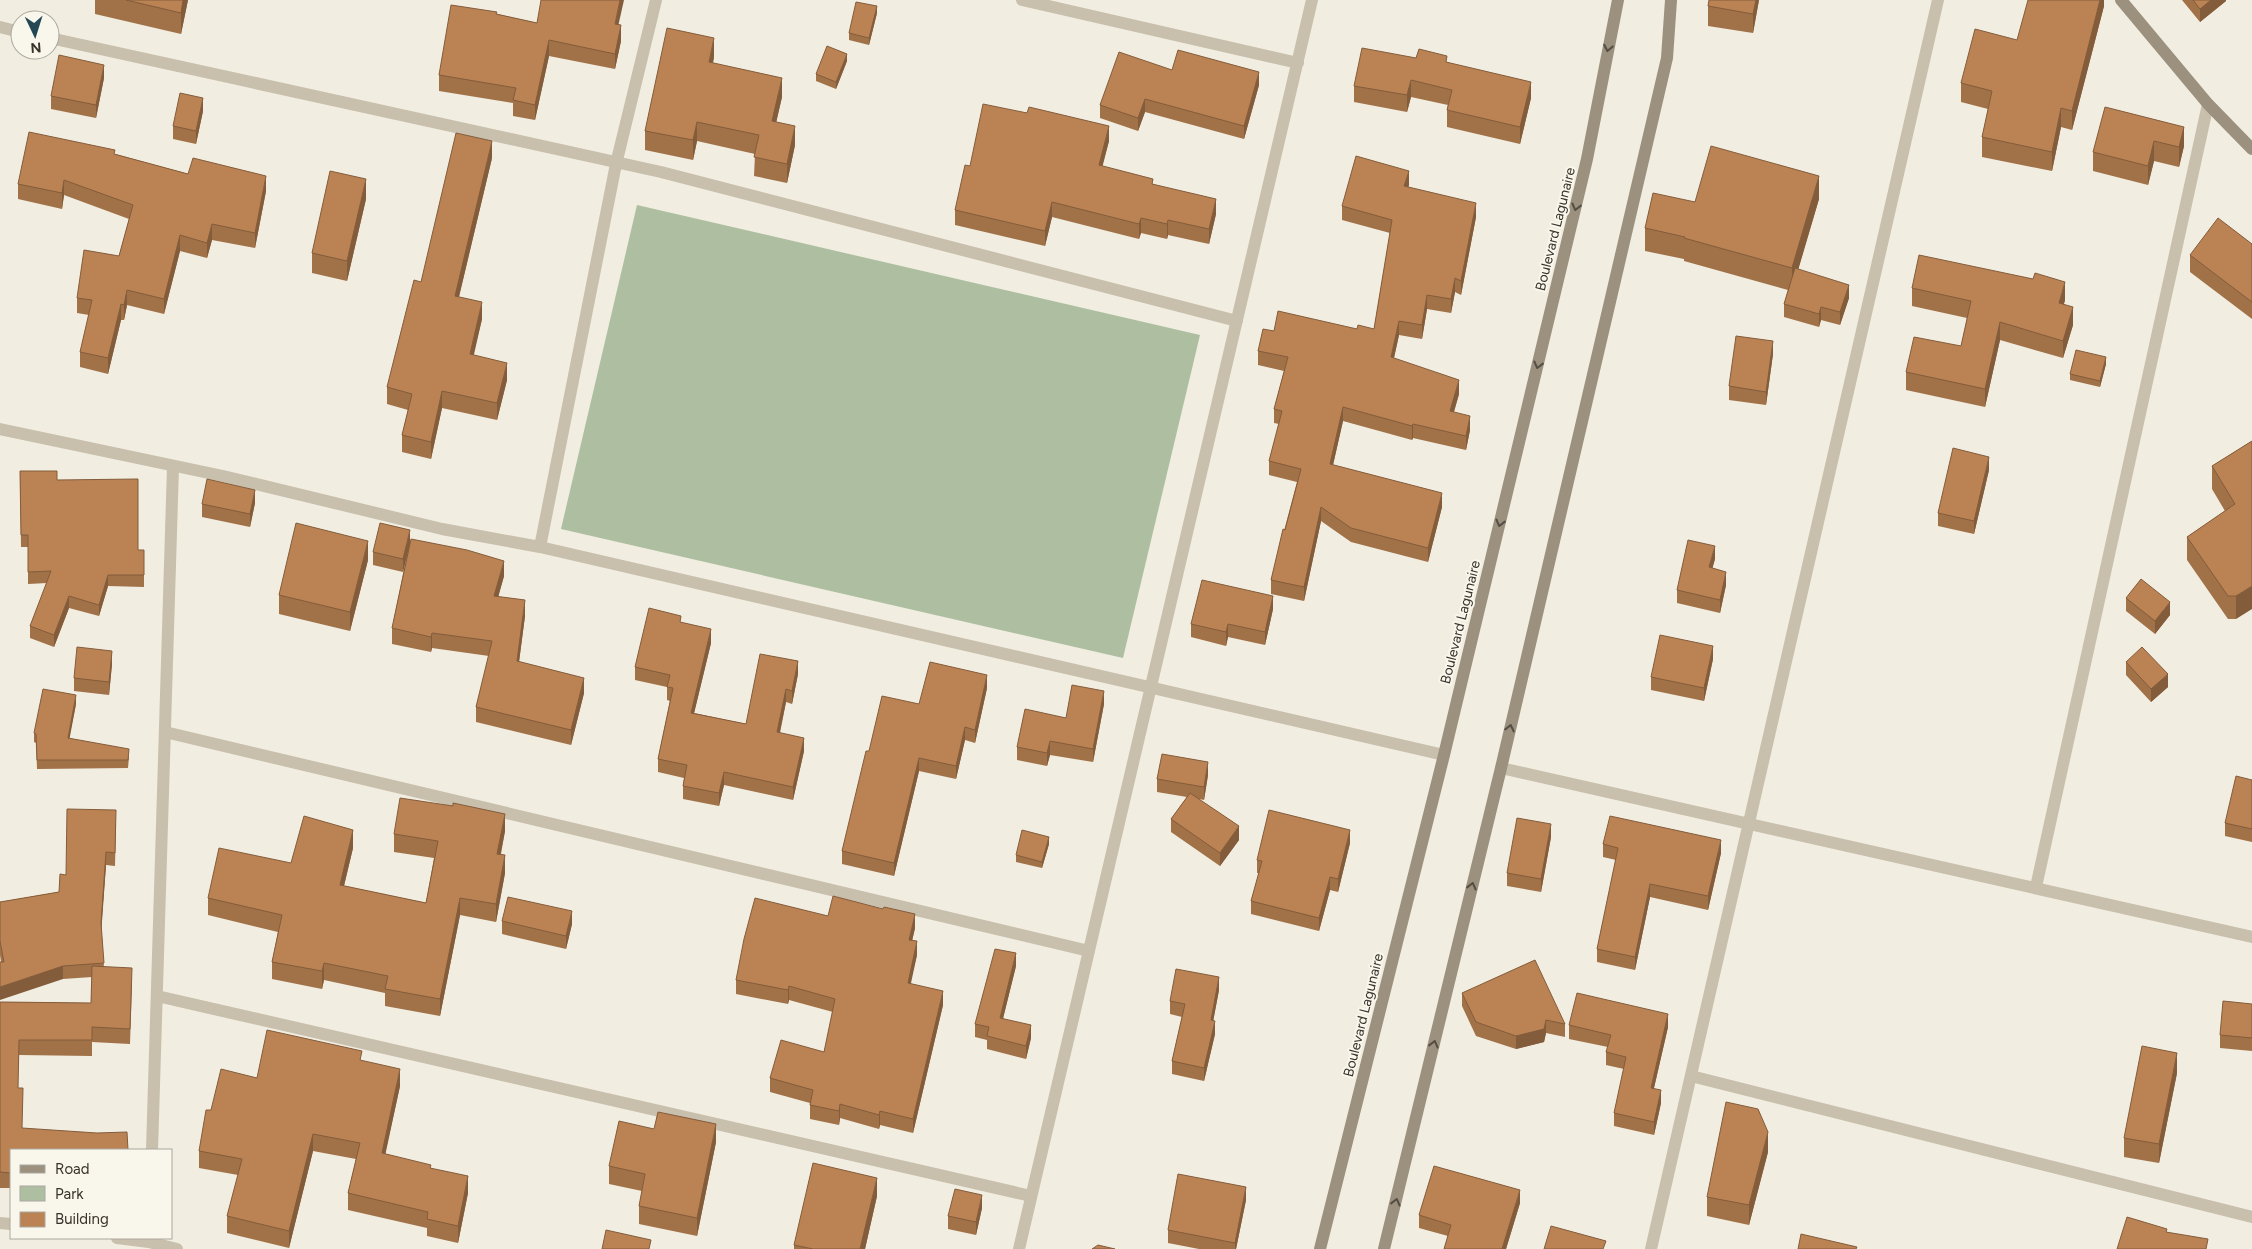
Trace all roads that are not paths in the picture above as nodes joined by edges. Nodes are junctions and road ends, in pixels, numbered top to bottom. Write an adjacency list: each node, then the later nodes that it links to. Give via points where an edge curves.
1 (656, 0): 12 (street)
2 (1022, 0): 9 (street)
3 (1312, 0): 9 (street)
4 (1618, 0): 19 (main road, Boulevard Lagunaire, one-way to 19, via 1587,159)
5 (1671, 0): 20 (main road, one-way to 5, via 1667,58)
6 (1938, 0): 21 (street)
7 (2121, 0): 10 (main road)
8 (60, 40): 12 (street)
9 (1298, 63): 13 (street)
10 (2208, 104): 11 (main road); 22 (street)
11 (2251, 146)
12 (616, 164): 13 (street, via 661,172); 16 (street)
13 (1237, 321): 17 (street)
14 (0, 429): 15 (street)
15 (173, 467): 16 (street, via 442,529); 18 (street)
16 (540, 547): 17 (street)
17 (1150, 689): 19 (street); 24 (street)
18 (165, 732): 24 (street); 25 (street)
19 (1444, 755): 34 (main road, Boulevard Lagunaire)
20 (1501, 768): 21 (street); 35 (main road, one-way to 20)
21 (1749, 824): 22 (street); 26 (street)
22 (2036, 887): 23 (street)
23 (2252, 937)
24 (1089, 951): 28 (street)
25 (157, 996): 27 (street); 28 (street)
26 (1691, 1076): 29 (street); 36 (street)
27 (152, 1149)
28 (1032, 1196): 33 (street)
29 (2252, 1217)
30 (133, 1239): 31 (street)
31 (149, 1240): 32 (street)
32 (177, 1249)
33 (1019, 1249)
34 (1320, 1249)
35 (1384, 1249)
36 (1651, 1249)

